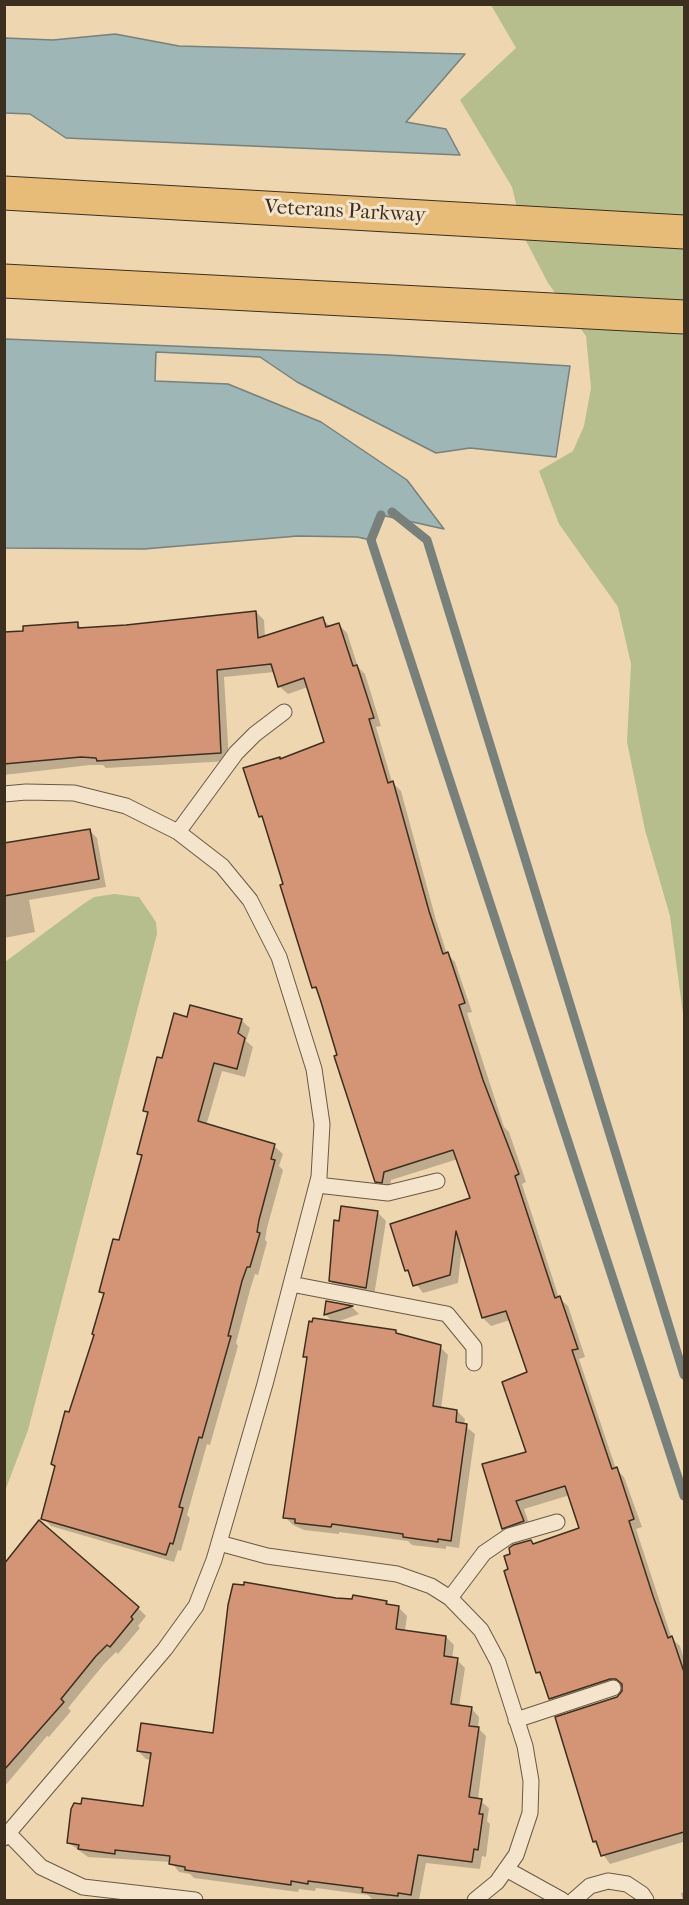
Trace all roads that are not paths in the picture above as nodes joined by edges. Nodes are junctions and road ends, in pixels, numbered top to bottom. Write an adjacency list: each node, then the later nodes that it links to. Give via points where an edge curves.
1 (4, 193): 2 (main road, Veterans Parkway)
2 (675, 232)
3 (4, 282): 4 (main road)
4 (684, 317)
5 (284, 712): 7 (lane, via 236,753)
6 (4, 794): 7 (lane, via 74,793 126,806)
7 (178, 832): 9 (lane, via 222,866 250,900 279,957 314,1069 322,1124)
8 (437, 1181): 9 (lane, via 388,1193)
9 (317, 1185): 10 (lane)
10 (291, 1284): 11 (lane, via 447,1314 474,1347); 13 (lane)
11 (474, 1363)
12 (557, 1522): 14 (lane, via 509,1536 484,1553)
13 (219, 1543): 14 (lane, via 267,1556 397,1574 431,1586); 17 (lane, via 196,1606 165,1649)
14 (450, 1598): 16 (lane, via 481,1630 498,1662)
15 (614, 1688): 16 (lane)
16 (516, 1720): 18 (lane, via 531,1781 530,1813 516,1855)
17 (6, 1835): 19 (lane, via 41,1867 83,1887)
18 (506, 1869): 20 (lane); 21 (lane)
19 (195, 1900)
20 (475, 1900)
21 (561, 1900)
22 (574, 1900): 23 (lane, via 590,1886 608,1881 627,1884)
23 (646, 1900)

